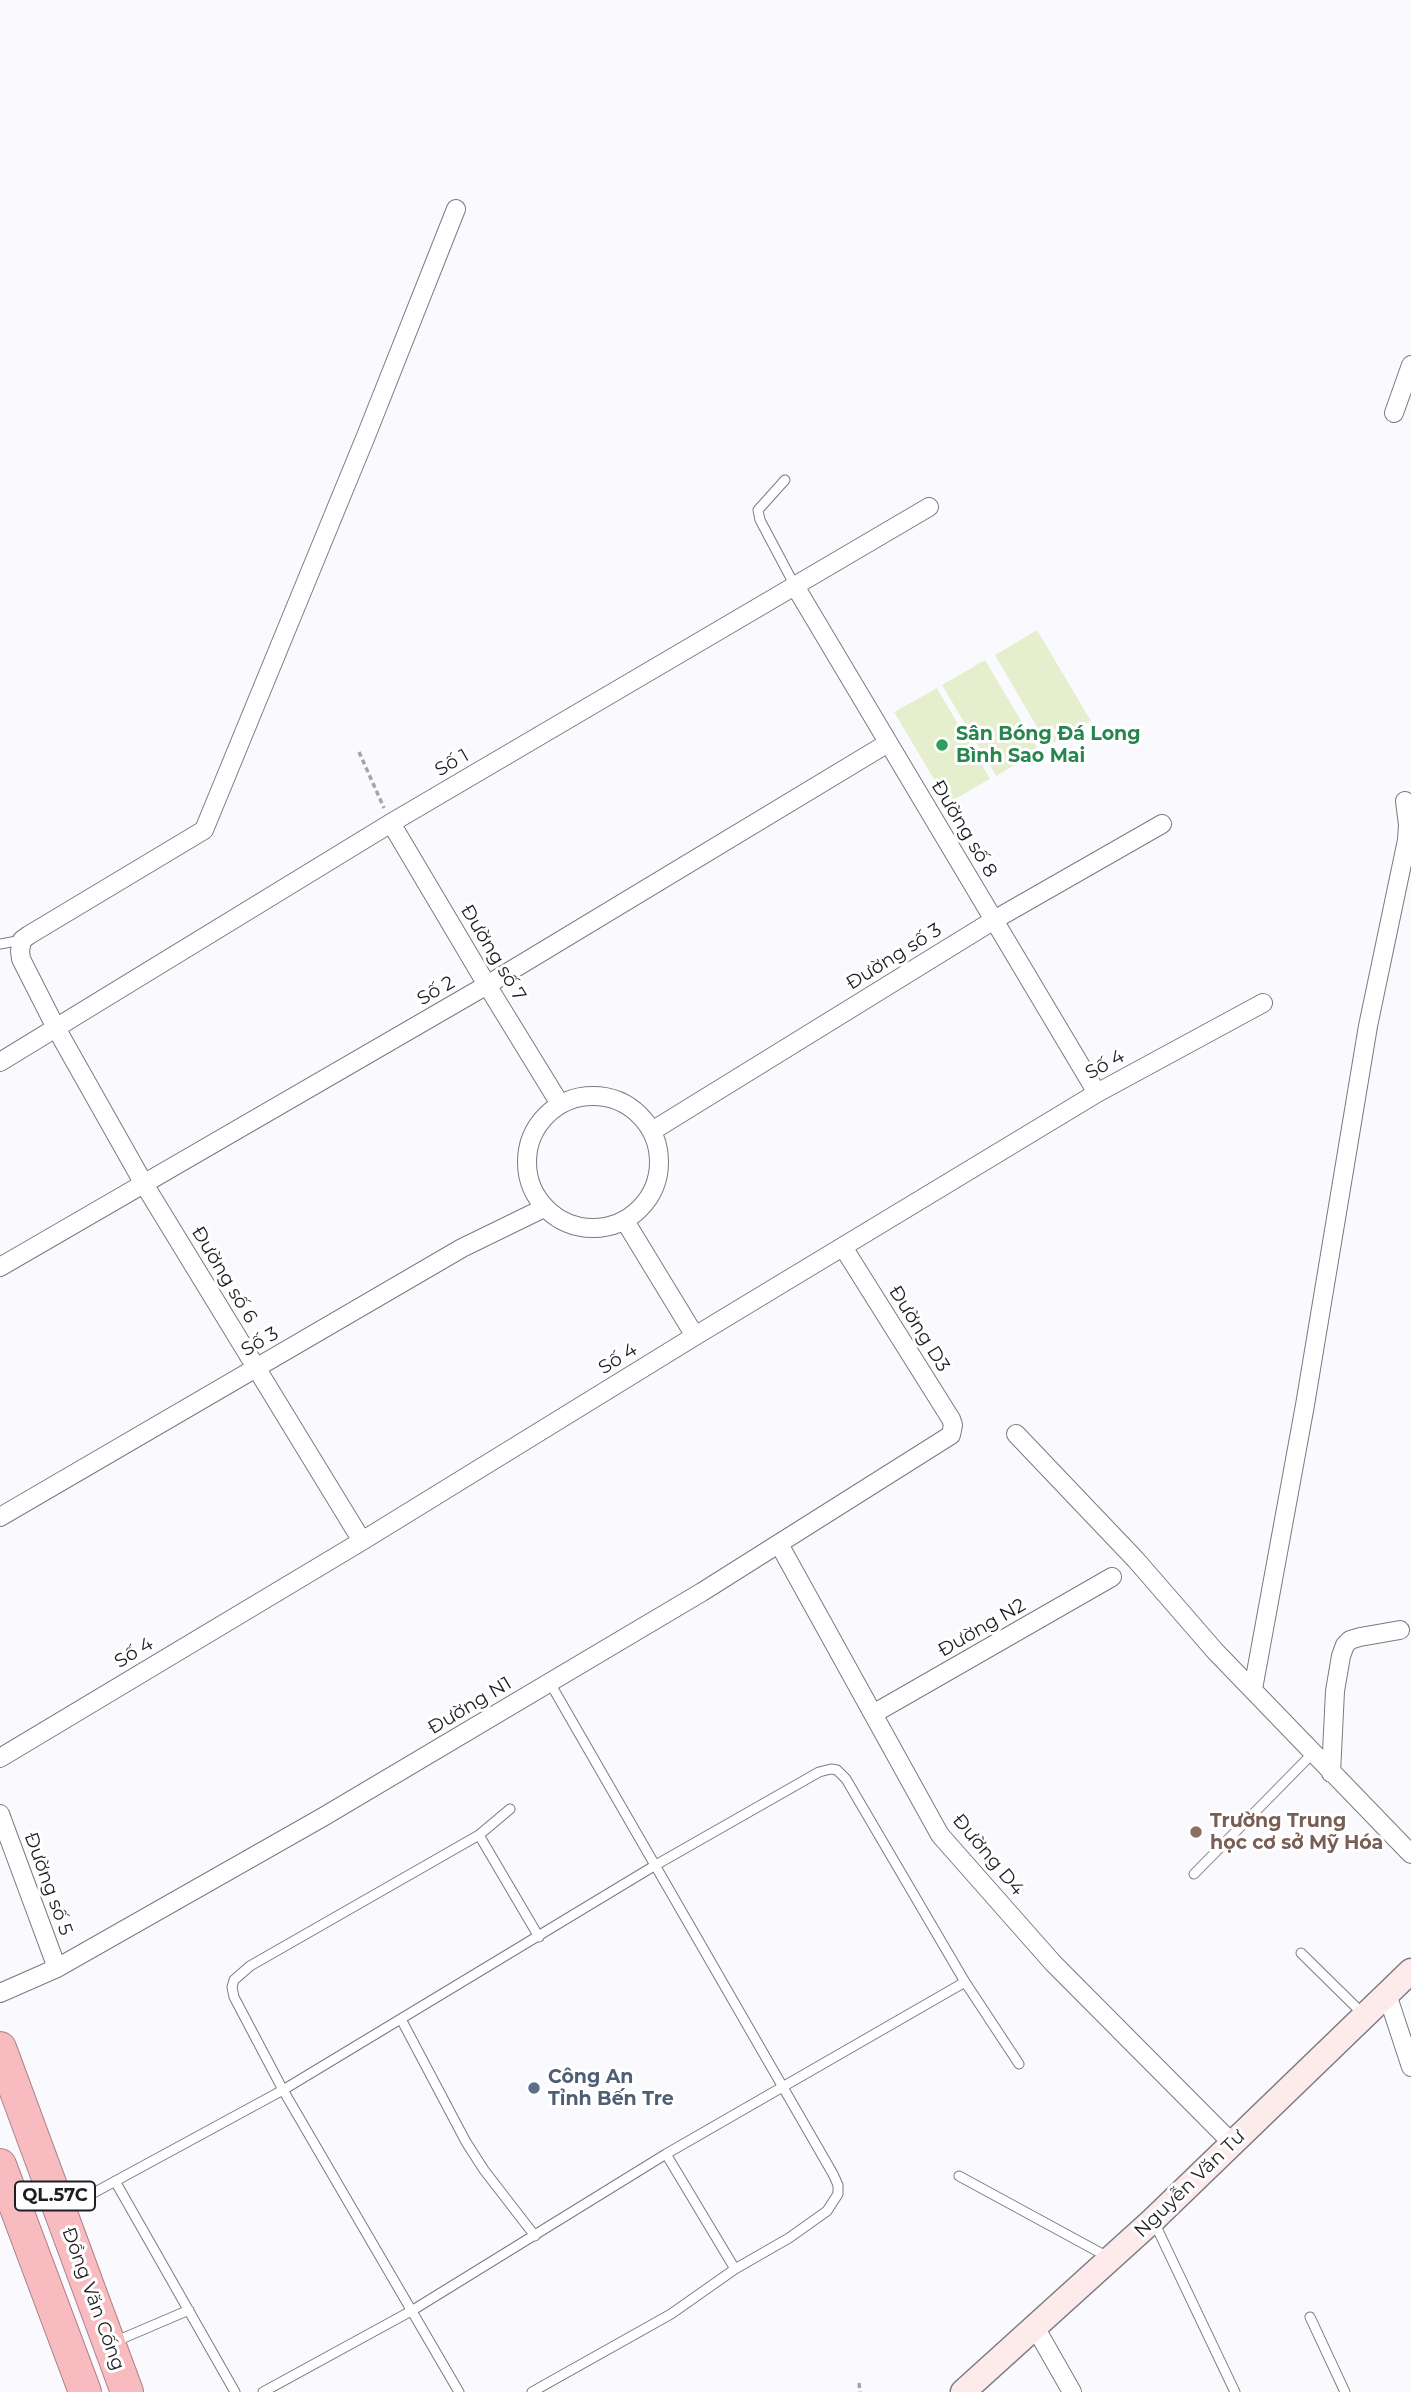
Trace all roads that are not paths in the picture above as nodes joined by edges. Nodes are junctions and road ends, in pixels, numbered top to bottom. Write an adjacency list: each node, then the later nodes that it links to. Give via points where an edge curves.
1 (456, 209): 12 (street, via 204,830)
2 (1411, 365): 3 (street)
3 (1394, 413)
4 (785, 480): 6 (lane, via 758,510)
5 (929, 508): 6 (street, Số 1)
6 (795, 586): 7 (street, Đường số 8); 9 (street, Số 1)
7 (888, 743): 11 (street, Đường số 8); 14 (street, Số 2)
8 (1405, 801): 36 (street, via 1407,841 1368,1026)
9 (391, 823): 14 (street, Đường số 7); 16 (street, Số 1)
10 (1162, 824): 11 (street, Đường số 3)
11 (994, 920): 18 (street, Đường số 8); 20 (street, Đường số 3)
12 (22, 940): 13 (lane); 16 (street, Đường số 6, via 21,958)
13 (0, 944)
14 (487, 985): 19 (street, Đường số 7); 21 (street, Số 2)
15 (1263, 1003): 18 (street, Số 4)
16 (55, 1028): 17 (street, Số 1); 21 (street, Đường số 6)
17 (0, 1062)
18 (1097, 1093): 24 (street, Số 4)
19 (560, 1104): 20 (street, via 601,1096 622,1102); 22 (street, via 541,1120 529,1140 530,1188)
20 (652, 1131): 23 (street, via 660,1165 657,1181 639,1211)
21 (144, 1184): 25 (street, Số 2); 27 (street, Đường số 6)
22 (544, 1208): 23 (street, via 568,1224 597,1229); 27 (street, Số 3, via 462,1248)
23 (625, 1221): 26 (street)
24 (843, 1247): 26 (street, Số 4); 29 (street, Đường D3, via 951,1419)
25 (0, 1267)
26 (695, 1336): 31 (street, Số 4)
27 (256, 1369): 30 (street, Số 3); 31 (street, Đường số 6)
28 (1016, 1434): 36 (street)
29 (951, 1435): 32 (street, Đường N1)
30 (0, 1517)
31 (362, 1541): 39 (street, Số 4)
32 (779, 1544): 35 (street, Đường N1); 37 (street, Đường D4)
33 (1112, 1577): 37 (street, Đường N2)
34 (1400, 1630): 40 (street, via 1360,1637 1345,1645 1335,1691)
35 (550, 1683): 45 (lane); 49 (street, Đường N1)
36 (1254, 1689): 38 (street)
37 (873, 1714): 61 (street, Đường D4, via 940,1835 1053,1963)
38 (1313, 1753): 40 (street); 46 (lane)
39 (0, 1758)
40 (1331, 1773): 44 (street)
41 (510, 1809): 43 (lane)
42 (0, 1814): 49 (street, Đường số 5)
43 (479, 1835): 47 (lane); 60 (lane, via 250,1966 234,1980 234,1997)
44 (1411, 1854)
45 (654, 1866): 47 (lane); 51 (lane, via 819,1772 837,1770); 59 (lane)
46 (1194, 1874)
47 (539, 1937): 55 (lane)
48 (1301, 1953): 54 (lane)
49 (57, 1968): 52 (street, Đường N1)
50 (1411, 1971): 53 (main road, Nguyễn Văn Tư)
51 (965, 1982): 57 (lane); 59 (lane)
52 (0, 1993)
53 (1387, 1994): 54 (main road, Nguyễn Văn Tư); 58 (street)
54 (1364, 2015): 61 (main road, Nguyễn Văn Tư)
55 (401, 2019): 60 (lane); 68 (lane, via 466,2142)
56 (0, 2048): 66 (highway, Đồng Văn Cống / QL.57C)
57 (1019, 2064)
58 (1411, 2067)
59 (783, 2087): 62 (lane); 70 (lane, via 833,2174 838,2194 827,2211)
60 (283, 2090): 65 (lane); 72 (lane)
61 (1232, 2143): 67 (main road, Nguyễn Văn Tư)
62 (666, 2154): 68 (lane); 70 (lane)
63 (0, 2165): 76 (highway, Đồng Văn Cống / QL.57C)
64 (959, 2176): 69 (lane)
65 (116, 2181): 66 (lane); 71 (lane)
66 (60, 2211): 75 (highway, Đồng Văn Cống / QL.57C)
67 (1153, 2220): 69 (main road, Nguyễn Văn Tư); 85 (lane)
68 (535, 2235): 72 (lane)
69 (1112, 2259): 74 (main road, Nguyễn Văn Tư)
70 (735, 2269): 82 (lane, via 671,2314)
71 (189, 2310): 75 (lane); 79 (lane)
72 (413, 2310): 80 (lane); 81 (lane)
73 (1310, 2317): 86 (lane)
74 (1035, 2327): 83 (main road, Nguyễn Văn Tư); 84 (street)
75 (109, 2344): 76 (highway); 78 (highway, Đồng Văn Cống / QL.57C)
76 (72, 2358): 77 (highway, Đồng Văn Cống / QL.57C)
77 (85, 2392)
78 (127, 2392)
79 (235, 2392)
80 (262, 2392)
81 (459, 2392)
82 (532, 2392)
83 (963, 2392)
84 (1072, 2392)
85 (1236, 2392)
86 (1345, 2392)

